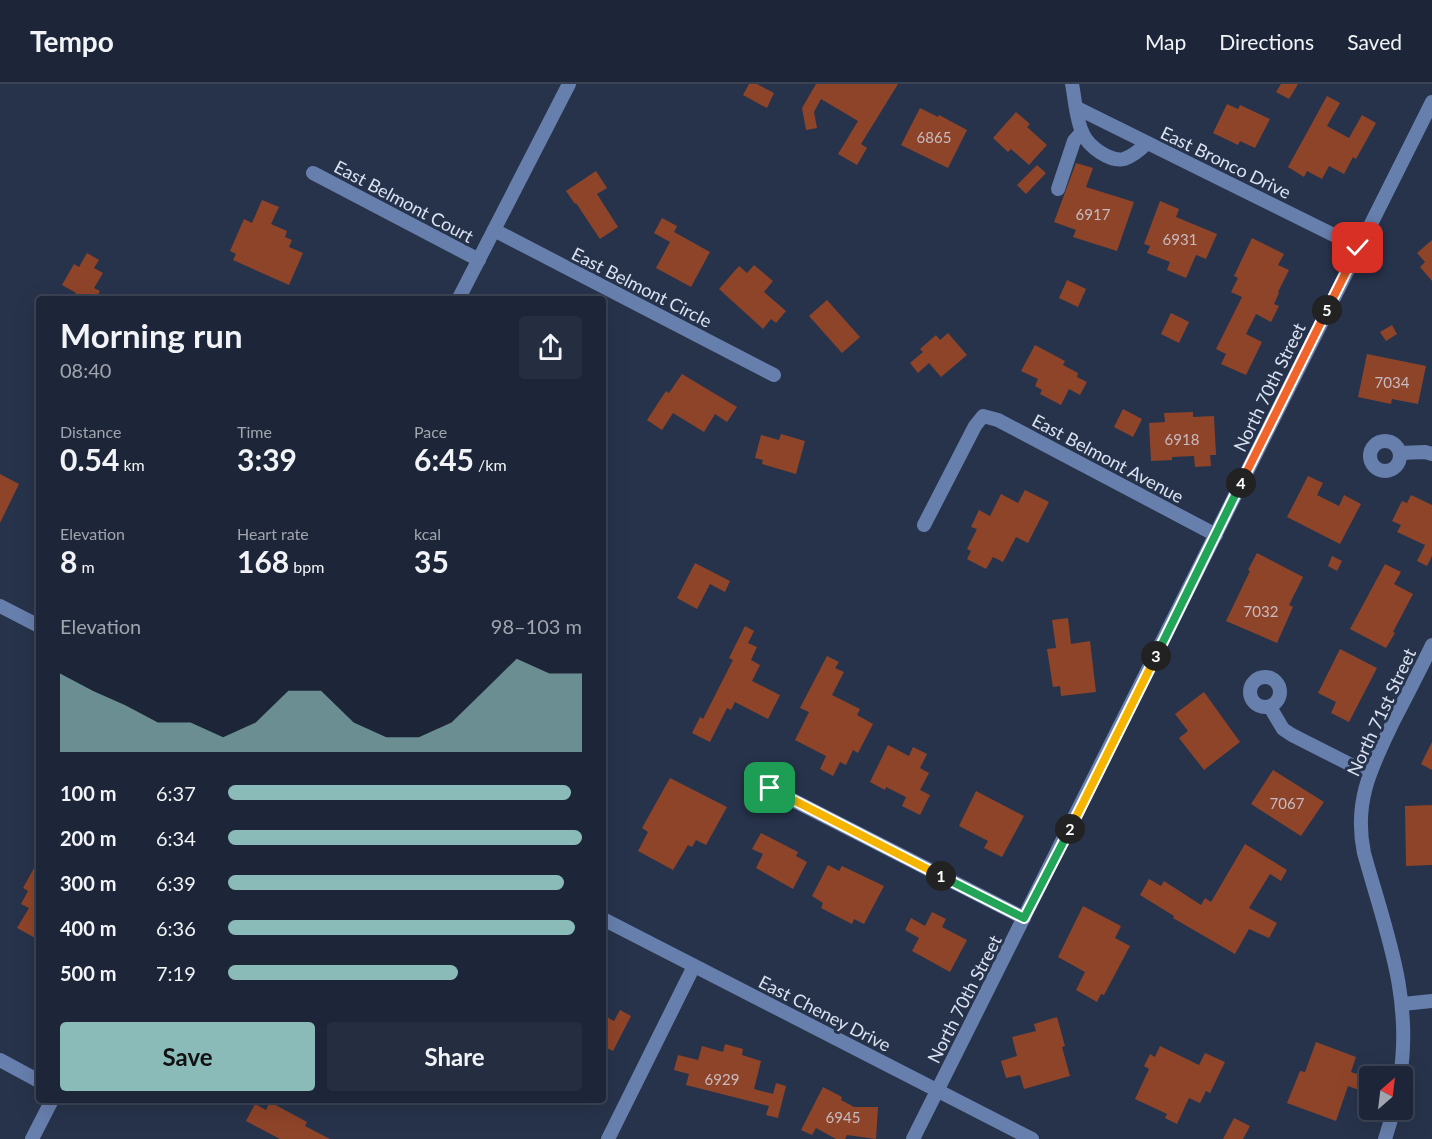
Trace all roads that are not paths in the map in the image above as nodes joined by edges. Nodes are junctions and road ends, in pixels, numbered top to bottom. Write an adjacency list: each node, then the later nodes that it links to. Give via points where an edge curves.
1 (569, 84): 9 (street)
2 (1072, 84): 4 (street)
3 (1432, 102): 10 (street, North 70th Street)
4 (1077, 108): 5 (street); 6 (street, East Bronco Drive)
5 (1082, 132): 6 (street, via 1099,151 1117,159 1134,154); 8 (street, via 1074,141)
6 (1148, 143): 10 (street, East Bronco Drive)
7 (313, 173): 11 (street, East Belmont Court)
8 (1058, 189)
9 (494, 230): 11 (street); 13 (street, East Belmont Circle)
10 (1358, 248): 17 (street, North 70th Street)
11 (479, 260): 12 (street)
12 (460, 296)
13 (774, 375)
14 (1400, 453): 15 (street)
15 (1432, 454)
16 (924, 525): 17 (street, East Belmont Avenue, via 983,416 998,420)
17 (1216, 535): 24 (street, North 70th Street)
18 (0, 606): 19 (street)
19 (36, 624)
20 (1432, 645): 22 (street, North 71st Street)
21 (1270, 707): 22 (street, via 1283,729)
22 (1369, 774): 28 (street, North 71st Street, via 1360,814 1360,835)
23 (770, 788): 24 (street)
24 (1024, 918): 32 (street, North 70th Street)
25 (606, 921): 26 (street, East Cheney Drive)
26 (693, 966): 32 (street, East Cheney Drive); 36 (street)
27 (1432, 1000): 28 (street)
28 (1403, 1004): 30 (street, North 71st Street)
29 (0, 1060): 31 (street)
30 (1401, 1066)
31 (36, 1079)
32 (938, 1091): 37 (street, North 70th Street); 38 (street, East Cheney Drive)
33 (50, 1103): 35 (street)
34 (1391, 1120): 39 (street)
35 (32, 1139)
36 (608, 1139)
37 (913, 1139)
38 (1032, 1139)
39 (1384, 1139)

